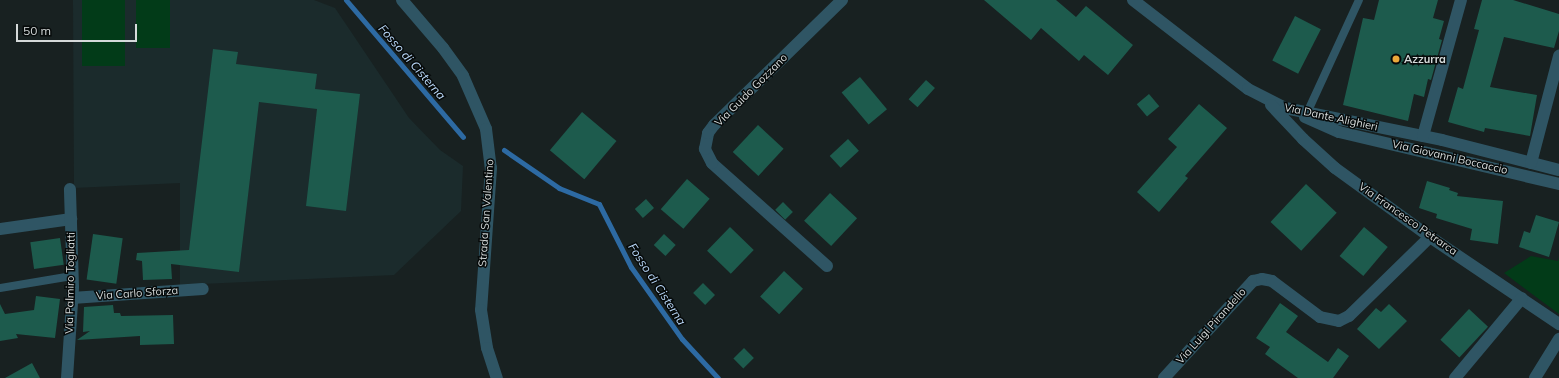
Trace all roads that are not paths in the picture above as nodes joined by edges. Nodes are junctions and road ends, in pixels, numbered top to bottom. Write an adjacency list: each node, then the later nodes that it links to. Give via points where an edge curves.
1 (402, 0): 26 (street, Strada San Valentino, via 457,68 470,89 484,121 490,153 490,184 482,271 482,310 487,348)
2 (842, 0): 17 (street, Via Guido Gozzano, via 714,125 708,134 705,149 712,163)
3 (1133, 0): 7 (street, Via Dante Alighieri, via 1241,85)
4 (1360, 0): 8 (lane)
5 (1461, 0): 9 (street)
6 (1559, 56): 10 (street)
7 (1267, 101): 8 (street, Via Dante Alighieri); 16 (street, Via Francesco Petrarca, via 1325,160)
8 (1302, 113): 9 (street, Via Dante Alighieri); 12 (street, Via Giovanni Boccaccio, via 1339,132)
9 (1423, 136): 10 (street, Via Dante Alighieri)
10 (1531, 163): 11 (street, Via Dante Alighieri)
11 (1559, 170)
12 (1559, 184)
13 (70, 189): 14 (street, Via Palmiro Togliatti)
14 (71, 219): 15 (street); 18 (street, Via Palmiro Togliatti)
15 (0, 229)
16 (1430, 236): 22 (street, Via Francesco Petrarca); 27 (street, Via Luigi Pirandello, via 1352,312 1339,321 1320,317 1272,281 1253,281)
17 (827, 266)
18 (72, 276): 19 (lane); 21 (street, Via Palmiro Togliatti)
19 (0, 288)
20 (203, 289): 21 (street, Via Carlo Sforza)
21 (72, 298): 25 (street, Via Palmiro Togliatti)
22 (1522, 298): 23 (street, Via Francesco Petrarca); 28 (street)
23 (1559, 324)
24 (1559, 339): 29 (street)
25 (67, 378)
26 (497, 378)
27 (1164, 378)
28 (1455, 378)
29 (1535, 378)

